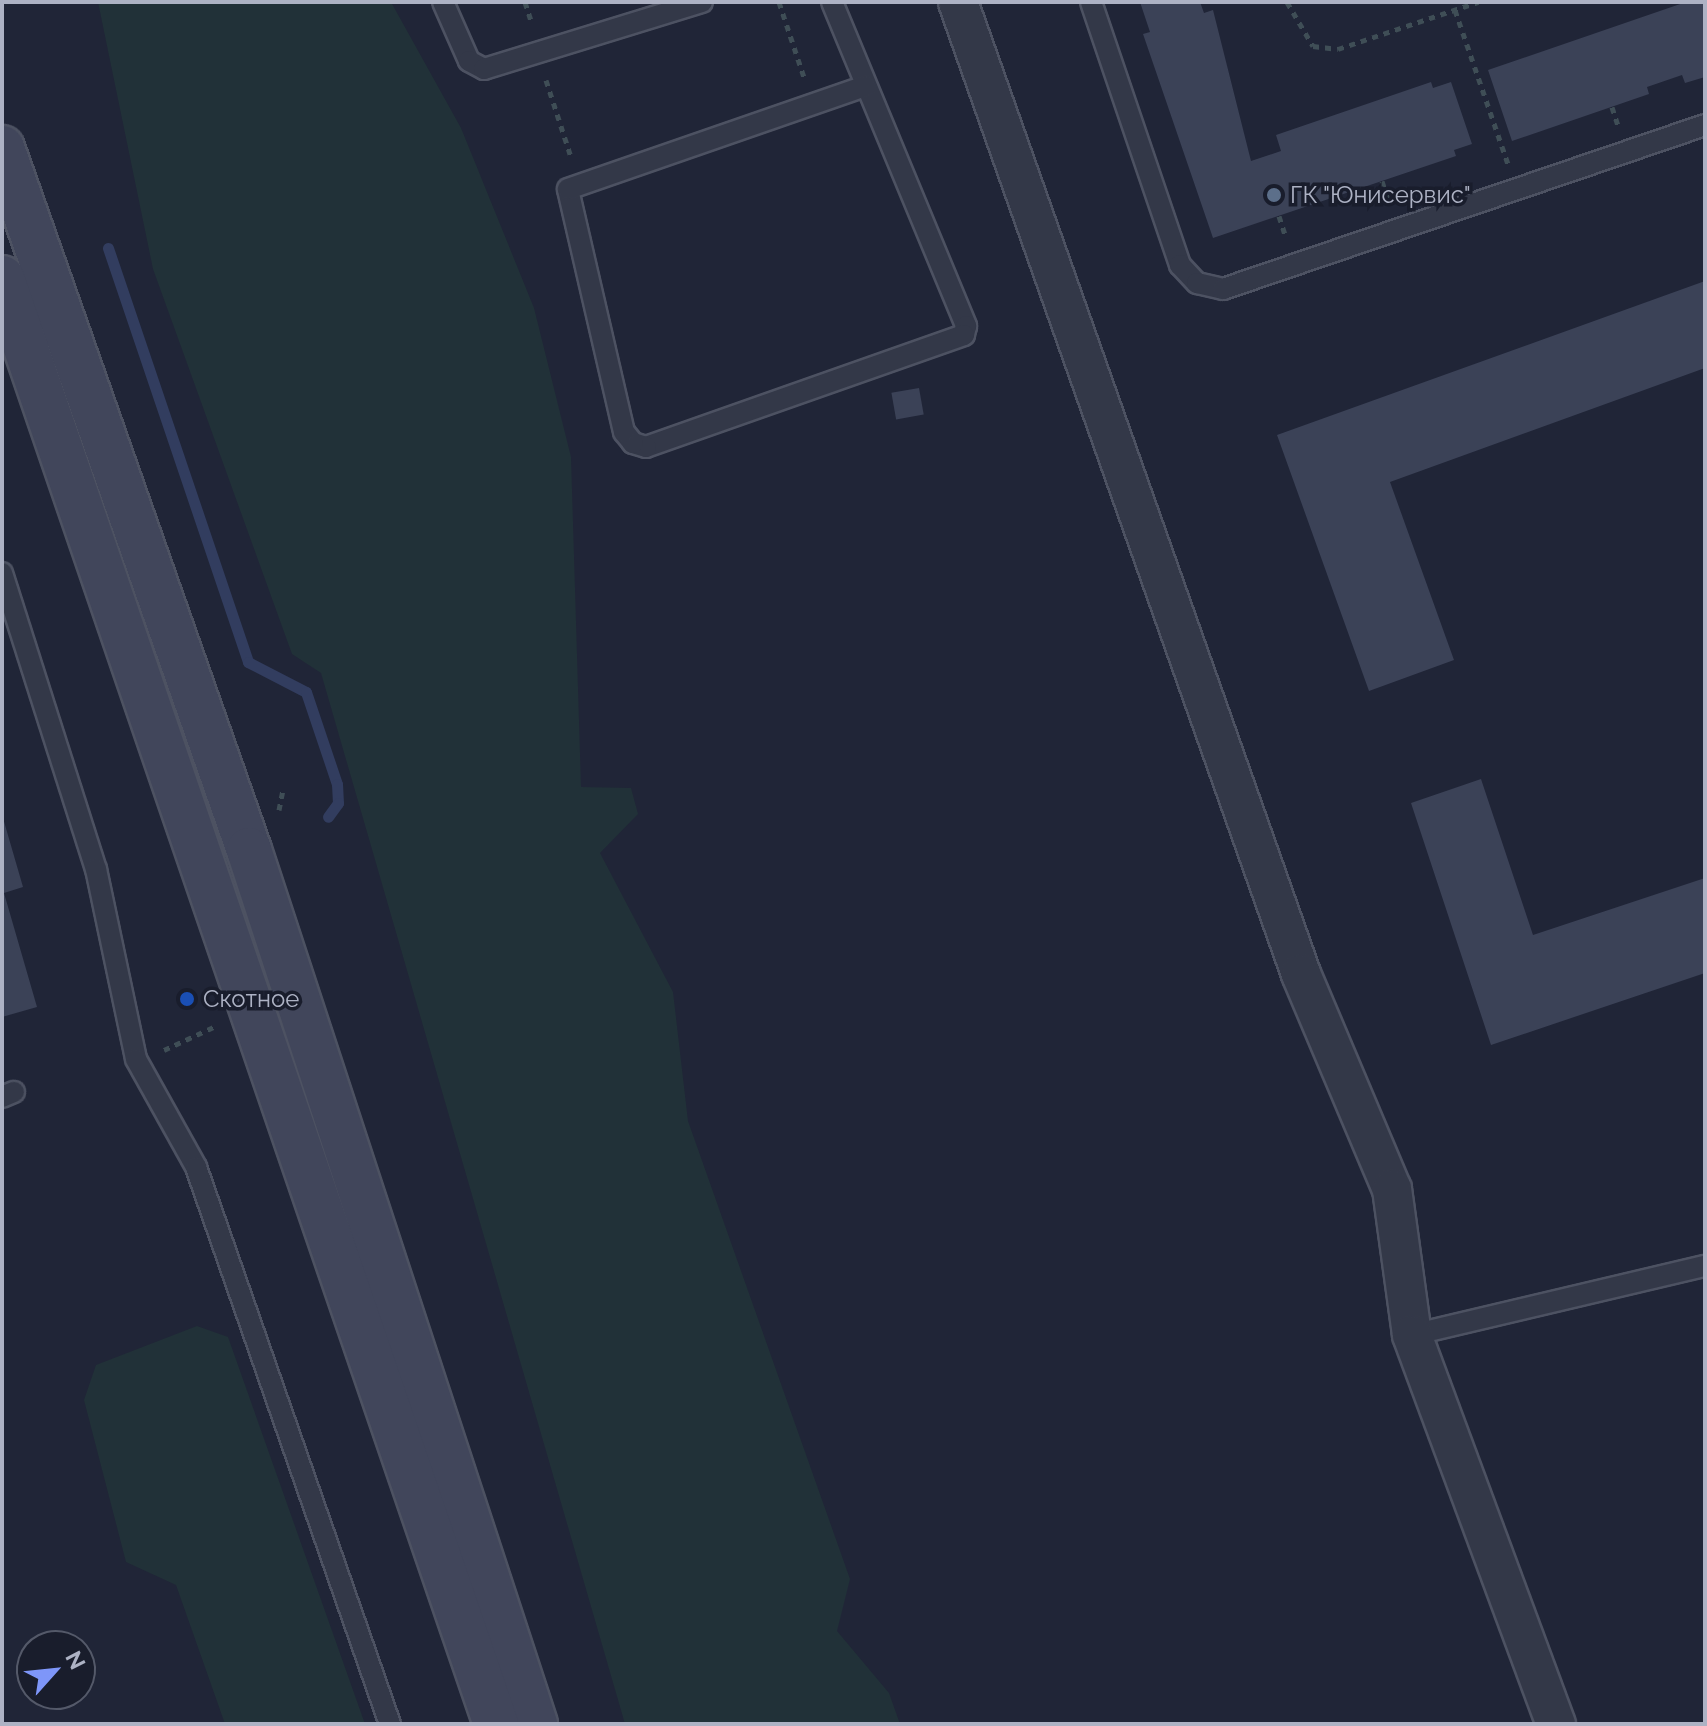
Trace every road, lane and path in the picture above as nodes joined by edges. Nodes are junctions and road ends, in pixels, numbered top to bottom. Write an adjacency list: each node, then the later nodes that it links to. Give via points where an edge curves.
1 (443, 2): 11 (lane, via 469,61 484,69)
2 (702, 2): 11 (lane)
3 (779, 2): 13 (path)
4 (832, 2): 12 (lane)
5 (958, 2): 23 (street, via 1301,974 1392,1189)
6 (1091, 2): 17 (lane, via 1180,265 1197,283 1223,289)
7 (1287, 2): 10 (path, via 1297,29 1313,46 1338,49)
8 (1478, 2): 9 (path)
9 (1466, 4): 10 (path)
10 (1455, 10): 17 (path)
11 (538, 56): 16 (path)
12 (866, 86): 13 (lane); 16 (lane, via 964,335 646,447 624,432 567,197)
13 (813, 104): 16 (lane)
14 (1705, 125): 17 (lane)
15 (2, 148): 26 (main road, via 249,850)
16 (579, 181)
17 (1517, 189)
18 (2, 278): 25 (main road)
19 (2, 573): 21 (lane, via 96,869)
20 (216, 1026): 21 (path)
21 (136, 1059): 24 (lane, via 196,1167)
22 (1705, 1266): 23 (lane)
23 (1412, 1335): 27 (street)
24 (390, 1724)
25 (496, 1724)
26 (535, 1724)
27 (1556, 1724)

